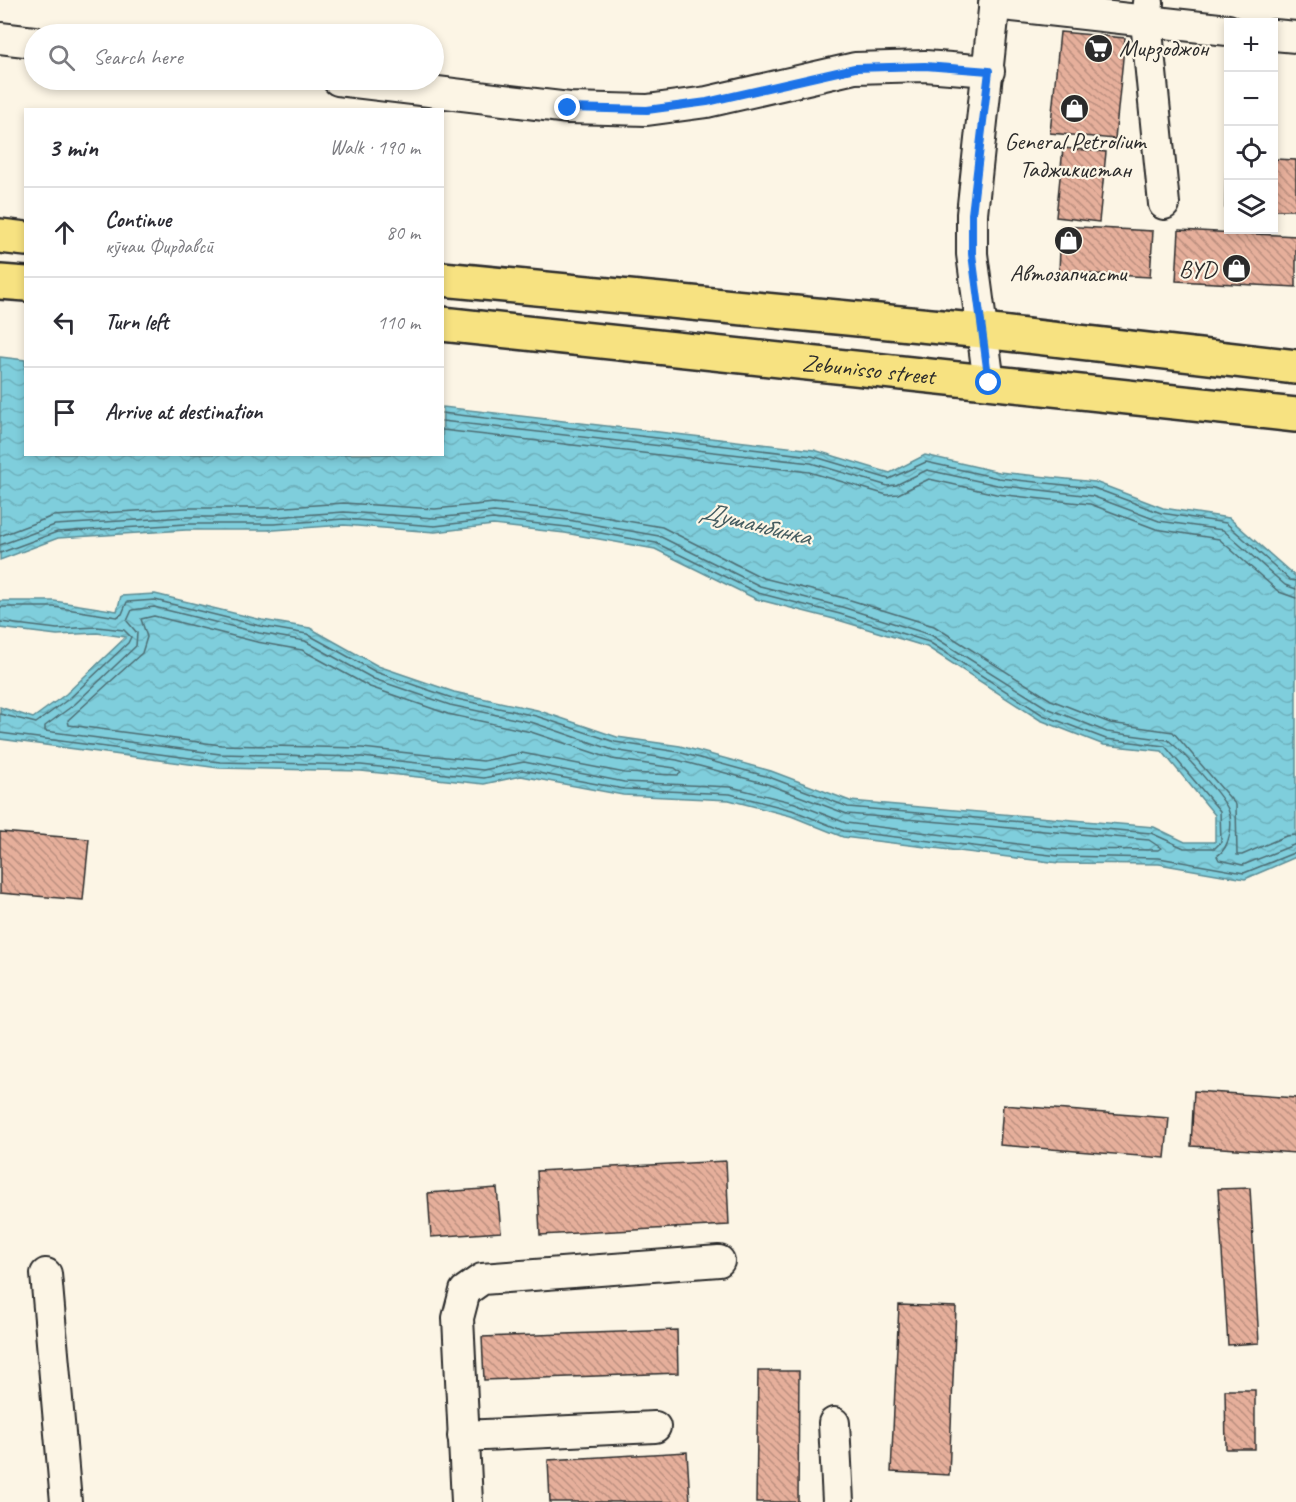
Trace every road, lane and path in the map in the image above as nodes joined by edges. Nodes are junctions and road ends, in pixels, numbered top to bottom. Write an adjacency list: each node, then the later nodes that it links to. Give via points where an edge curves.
1 (994, 2): 2 (street); 8 (street)
2 (1147, 10): 3 (street); 10 (street)
3 (1224, 29)
4 (1278, 35): 5 (street)
5 (1296, 37)
6 (0, 38): 7 (street)
7 (24, 41)
8 (989, 71): 9 (street, via 925,66 855,68 707,102 647,110 568,108); 17 (street, via 972,214 975,295)
9 (420, 90)
10 (1164, 204)
11 (0, 236): 12 (main road)
12 (24, 239)
13 (444, 279): 17 (main road)
14 (0, 282): 15 (main road)
15 (24, 284)
16 (444, 324): 19 (main road, Zebunisso street)
17 (983, 331): 18 (main road); 19 (street)
18 (1296, 367)
19 (989, 383): 20 (main road, Zebunisso street)
20 (1296, 416)
21 (719, 1261): 25 (street, via 482,1279 465,1291 458,1318)
22 (46, 1274): 26 (street)
23 (834, 1423): 28 (street)
24 (654, 1427): 25 (street)
25 (463, 1436): 27 (street)
26 (66, 1502)
27 (467, 1502)
28 (838, 1502)

